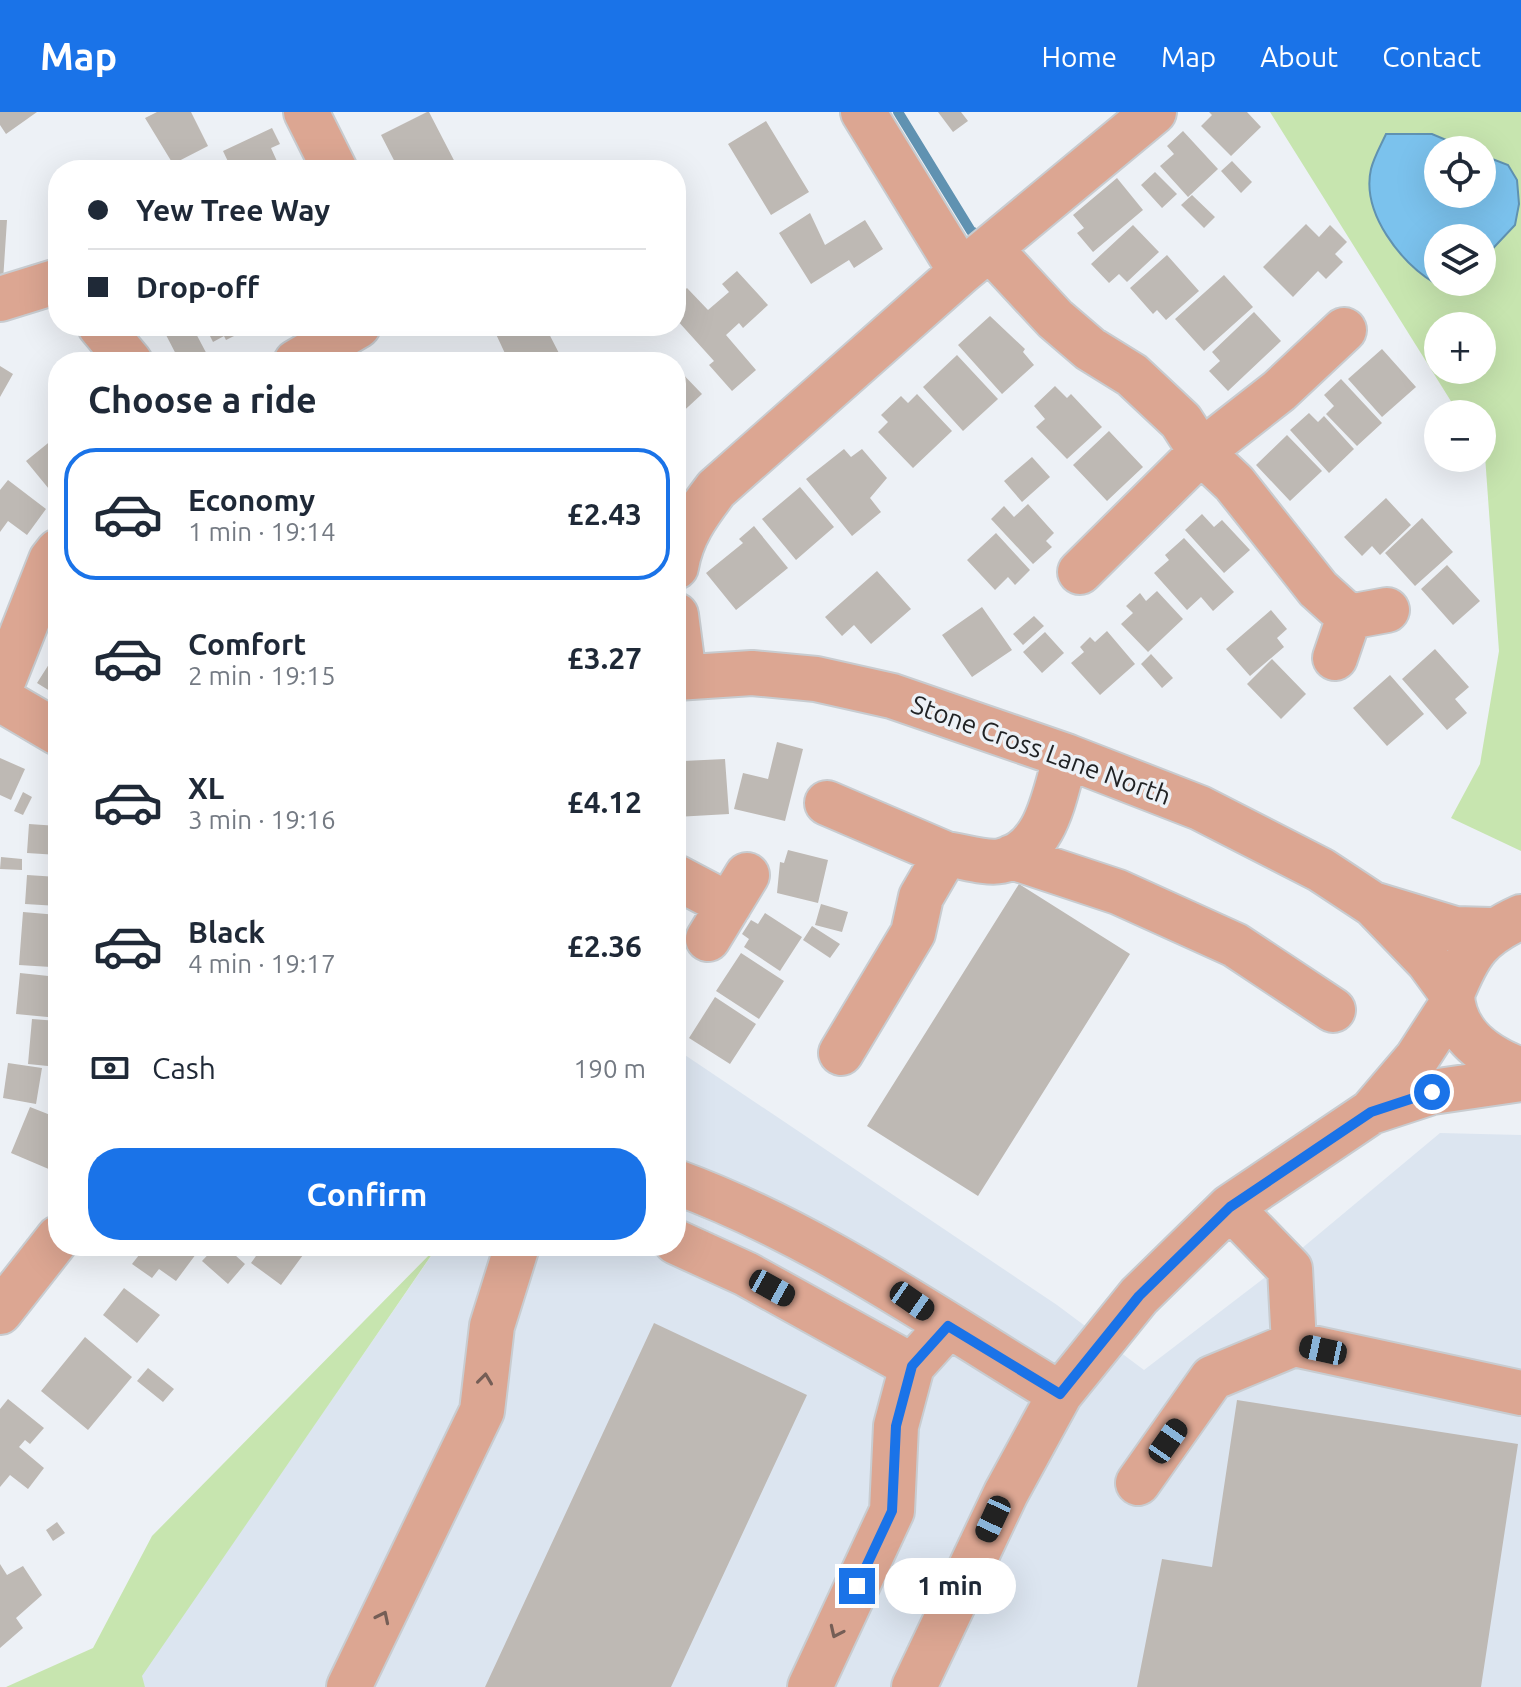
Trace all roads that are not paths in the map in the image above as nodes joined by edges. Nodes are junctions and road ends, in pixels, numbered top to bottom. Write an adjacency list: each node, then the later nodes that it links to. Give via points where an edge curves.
1 (306, 112): 4 (street)
2 (863, 112): 5 (street)
3 (1154, 112): 5 (street)
4 (330, 160)
5 (976, 261): 13 (street, via 1132,375 1181,421); 14 (street, via 716,489)
6 (48, 284): 7 (street)
7 (0, 299)
8 (1344, 330): 13 (street, via 1279,391)
9 (108, 336): 11 (street)
10 (341, 336): 12 (street)
11 (122, 352)
12 (313, 352)
13 (1201, 452): 16 (street, via 1128,548); 17 (street, via 1234,483 1318,589 1368,613)
14 (686, 534)
15 (48, 568): 19 (street)
16 (1080, 572)
17 (1335, 658)
18 (686, 677): 22 (street, Stone Cross Lane North, via 752,673 816,679 892,696)
19 (0, 689)
20 (0, 699): 21 (street)
21 (48, 727)
22 (1066, 756): 25 (street, via 1042,832); 27 (street, Stone Cross Lane North, via 1200,808 1321,870)
23 (827, 803): 24 (street)
24 (946, 854): 25 (street, via 1000,862); 32 (street, via 921,897 913,933)
25 (1012, 857): 31 (street, via 1118,892 1235,945)
26 (686, 883): 28 (street)
27 (1374, 905): 29 (street, Stone Cross Lane North, via 1455,929); 30 (street, Stone Cross Lane North, via 1428,961)
28 (728, 907)
29 (1506, 924): 30 (street, via 1467,957)
30 (1452, 999): 33 (street, Stone Cross Lane North, via 1465,1035 1479,1049); 35 (street, via 1417,1058)
31 (1333, 1010)
32 (841, 1053)
33 (1521, 1070)
34 (1521, 1079): 35 (street, via 1432,1092)
35 (1371, 1112): 37 (street)
36 (686, 1186): 42 (street, via 804,1239 894,1288)
37 (1230, 1207): 43 (street, via 1290,1269); 46 (street, via 1139,1296)
38 (686, 1247): 44 (street)
39 (48, 1251): 41 (street)
40 (513, 1256): 49 (street, one-way to 40, via 482,1411 492,1326)
41 (0, 1312)
42 (948, 1326): 44 (street); 46 (street)
43 (1294, 1344): 45 (street); 47 (street, via 1212,1378)
44 (912, 1366): 50 (street, one-way to 50, via 896,1426 892,1511)
45 (1521, 1393)
46 (1060, 1394): 48 (street, via 1006,1493)
47 (1138, 1483)
48 (929, 1682)
49 (349, 1687)
50 (810, 1687)

